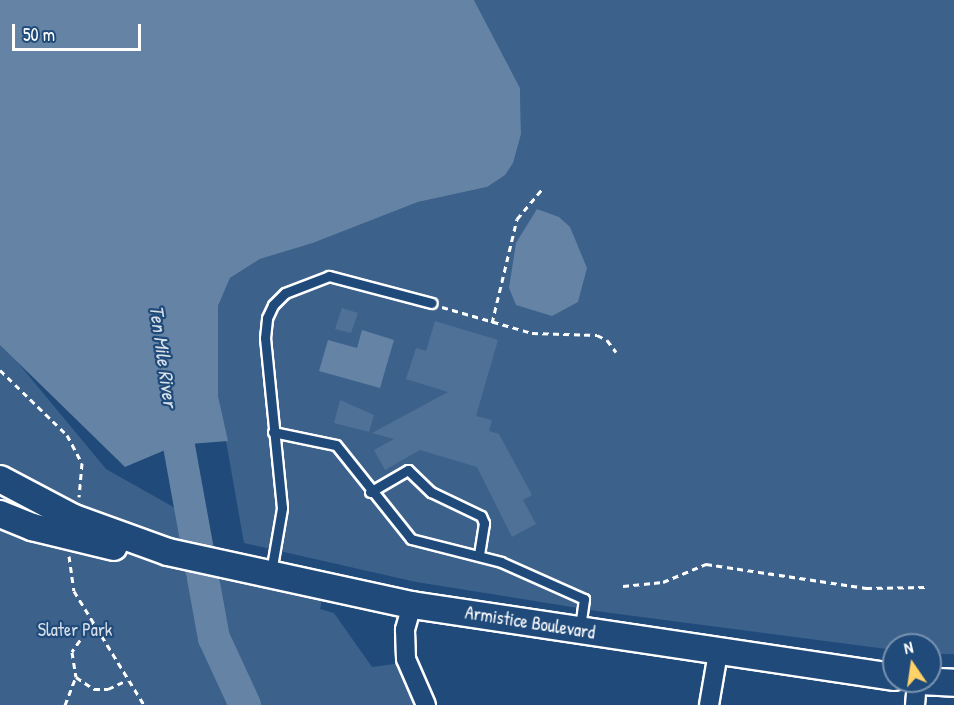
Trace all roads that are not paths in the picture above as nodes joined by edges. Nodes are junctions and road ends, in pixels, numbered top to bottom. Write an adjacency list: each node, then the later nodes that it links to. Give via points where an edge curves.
1 (432, 303): 2 (lane, via 339,276 315,279 285,293 267,318 265,338)
2 (273, 432): 4 (lane, via 336,446); 8 (lane, via 282,508)
3 (0, 479): 6 (main road, Armistice Boulevard, via 74,518)
4 (370, 492): 7 (lane, via 411,539); 7 (lane, via 408,470 431,492 480,516 484,523)
5 (0, 514): 6 (main road, Armistice Boulevard, via 93,544)
6 (168, 552): 8 (main road, Armistice Boulevard)
7 (479, 556): 10 (lane, via 533,574 584,599)
8 (282, 577): 9 (main road, Armistice Boulevard)
9 (412, 605): 10 (main road, Armistice Boulevard); 13 (street, via 405,630 406,659)
10 (580, 631): 11 (main road, Armistice Boulevard)
11 (718, 653): 12 (main road, Armistice Boulevard); 14 (street)
12 (882, 675)
13 (426, 705)
14 (709, 705)

